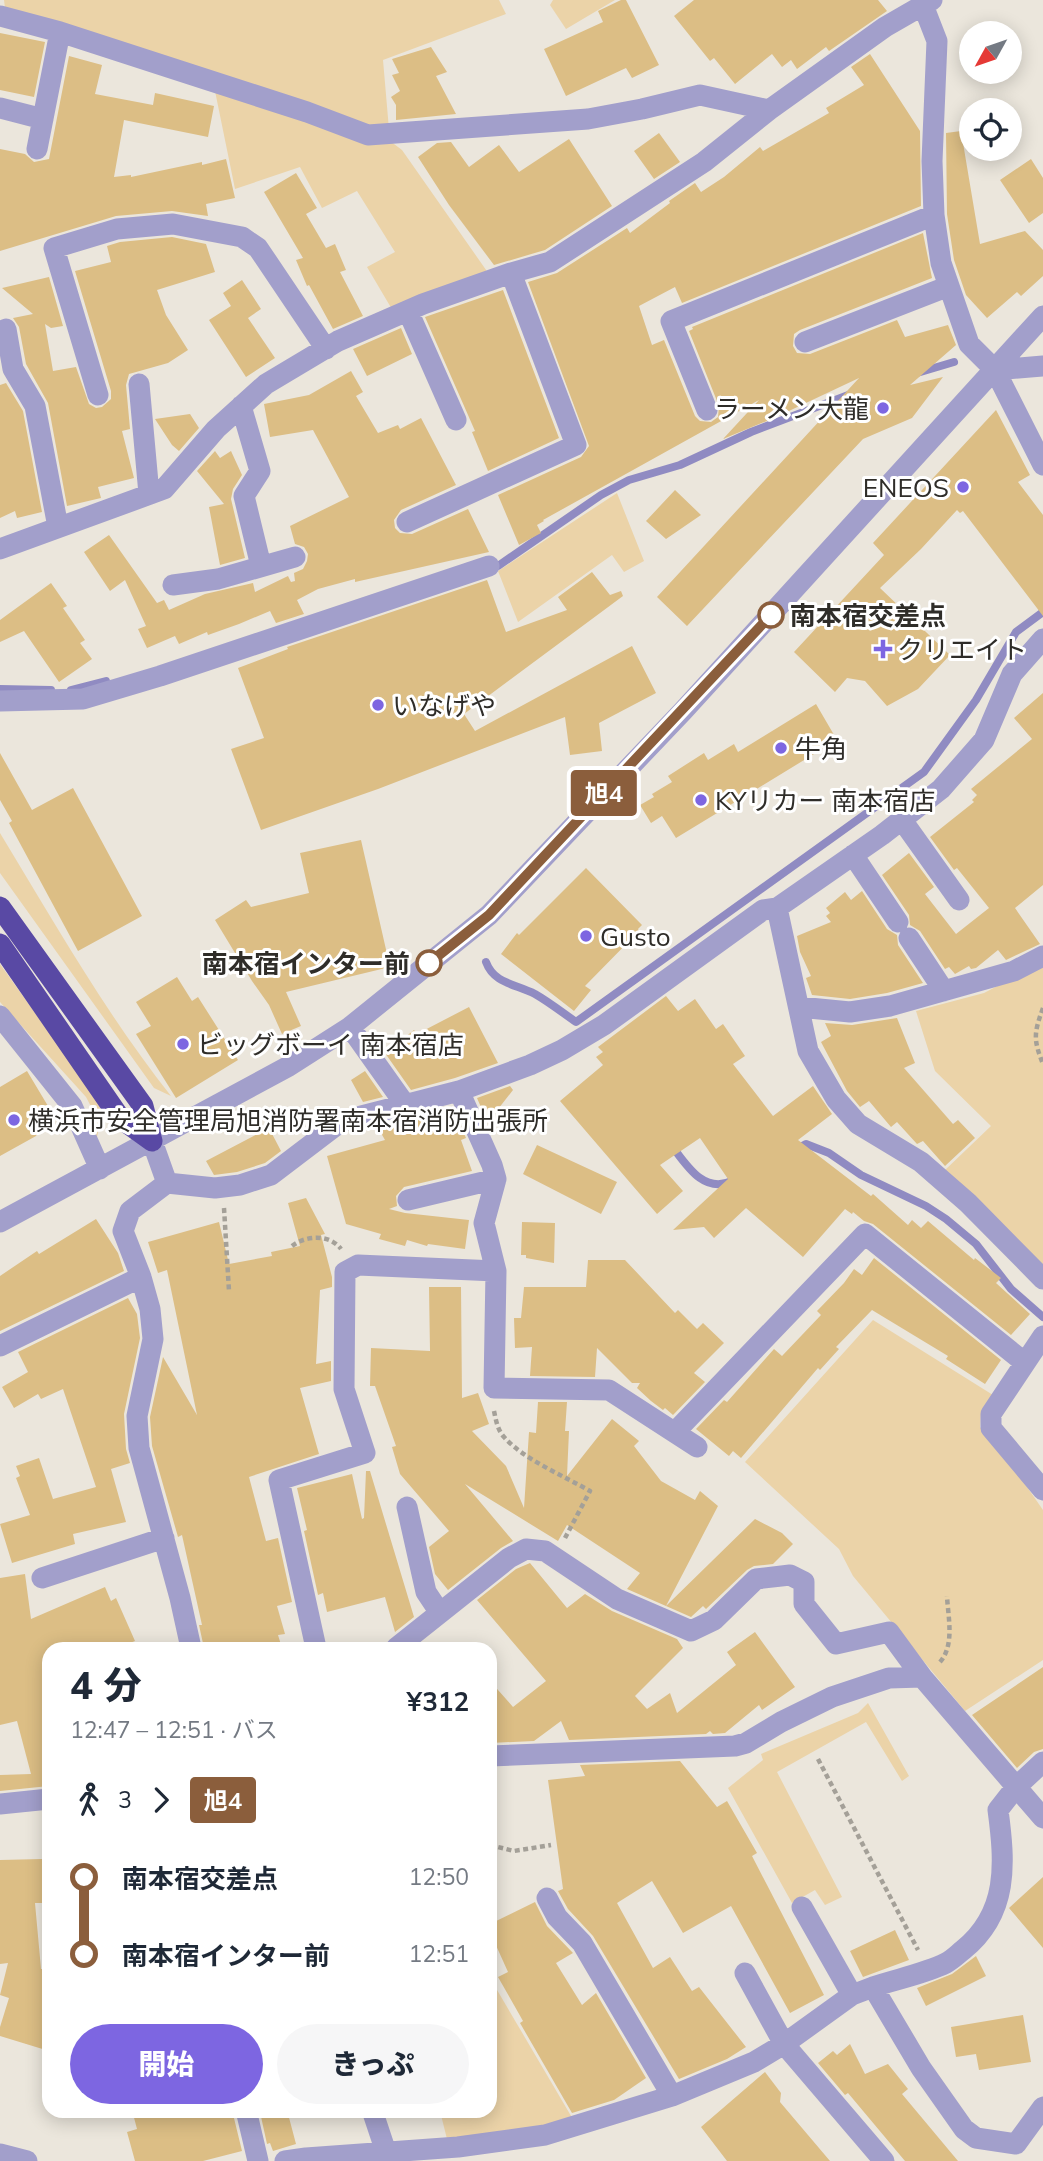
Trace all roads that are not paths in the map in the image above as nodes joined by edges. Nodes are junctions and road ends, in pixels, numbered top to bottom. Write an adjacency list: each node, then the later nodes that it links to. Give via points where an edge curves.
1 (915, 5): 5 (street); 8 (street, via 937,41)
2 (0, 16): 3 (street)
3 (60, 32): 5 (street, via 368,135 588,118 700,94); 6 (street)
4 (0, 108): 6 (street)
5 (769, 110): 9 (street, via 704,162 550,262)
6 (43, 119): 7 (street)
7 (37, 149)
8 (934, 215): 10 (street); 21 (street, via 670,321)
9 (511, 273): 11 (street); 25 (street, via 576,445)
10 (949, 286): 14 (street); 17 (street, via 969,344)
11 (408, 311): 15 (street); 22 (street)
12 (1043, 316): 17 (street)
13 (6, 329): 26 (street, via 13,369 35,405)
14 (805, 342)
15 (326, 349): 19 (street, via 258,248 242,237 173,224 117,229 54,248); 20 (street, via 266,384)
16 (1043, 366): 17 (street)
17 (995, 370): 23 (street); 45 (street, via 674,721 489,915)
18 (139, 384): 24 (street)
19 (99, 395)
20 (241, 406): 24 (street, via 164,489); 29 (street, via 260,471 244,496)
21 (707, 410)
22 (456, 420)
23 (1043, 465)
24 (149, 494): 26 (street)
25 (407, 522)
26 (58, 527): 27 (street)
27 (4, 541)
28 (295, 556): 29 (street)
29 (261, 566): 31 (street, via 218,579)
30 (489, 566): 34 (street, via 83,699)
31 (173, 585)
32 (1036, 647): 33 (street); 35 (street, via 1012,674 984,740 942,789)
33 (1043, 672)
34 (0, 701)
35 (902, 820): 36 (street); 37 (street)
36 (853, 855): 39 (street); 42 (street)
37 (959, 900)
38 (0, 907): 48 (highway, via 144,1105)
39 (776, 908): 43 (street); 46 (street, via 763,910 643,999 562,1050)
40 (0, 944): 48 (highway, via 120,1118)
41 (1043, 956): 42 (street, via 1014,971)
42 (944, 991): 43 (street, via 850,1012)
43 (799, 1007): 56 (street, via 808,1051 836,1099 858,1124 920,1162)
44 (0, 1016): 49 (street, via 72,1106)
45 (350, 1027): 47 (street); 48 (street)
46 (459, 1091): 47 (street); 50 (street)
47 (404, 1103): 51 (street, via 342,1121 271,1175 222,1187)
48 (152, 1141): 49 (street); 51 (street)
49 (100, 1169): 53 (street)
50 (496, 1180): 52 (street); 54 (street, via 484,1223)
51 (167, 1183): 55 (street, via 130,1211 123,1231)
52 (408, 1200)
53 (0, 1222)
54 (496, 1271): 60 (street, via 494,1388 609,1390); 68 (street, via 358,1265 345,1272 344,1390 365,1453 279,1480)
55 (141, 1277): 58 (street); 64 (street, via 153,1339 137,1416 139,1448)
56 (1043, 1279)
57 (1043, 1336): 59 (street)
58 (0, 1346)
59 (1025, 1363): 60 (street, via 865,1234); 62 (street, via 991,1414 991,1428)
60 (675, 1432): 61 (street)
61 (697, 1447)
62 (1043, 1490)
63 (407, 1507): 66 (street, via 426,1592)
64 (164, 1538): 65 (street); 67 (street)
65 (43, 1578)
66 (440, 1613): 69 (street); 70 (street, via 526,1549 545,1551 617,1599 691,1632 714,1620 757,1579 790,1575 804,1583 804,1604 836,1644 889,1632)
67 (190, 1642)
68 (315, 1642)
69 (404, 1642)
70 (922, 1677): 71 (street, via 889,1678 832,1697 746,1744); 73 (street)
71 (497, 1756)
72 (1043, 1762): 73 (street)
73 (1016, 1787): 76 (street); 80 (street, via 998,1810 1004,1853 999,1894 992,1914 972,1942 946,1963)
74 (42, 1800): 75 (street)
75 (0, 1804)
76 (1043, 1818)
77 (547, 1898): 83 (street, via 557,1917 582,1943)
78 (802, 1907): 81 (street)
79 (745, 1973): 82 (street)
80 (873, 1987): 81 (street); 88 (street, via 964,2129 976,2138)
81 (852, 1995): 82 (street)
82 (784, 2044): 83 (street, via 754,2062); 93 (street)
83 (672, 2096): 87 (street, via 545,2135)
84 (1043, 2107): 88 (street)
85 (248, 2118): 91 (street)
86 (375, 2118): 87 (street)
87 (386, 2152): 92 (street)
88 (1021, 2152)
89 (0, 2154): 90 (street)
90 (27, 2161)
91 (258, 2161)
92 (285, 2161)
93 (884, 2161)

